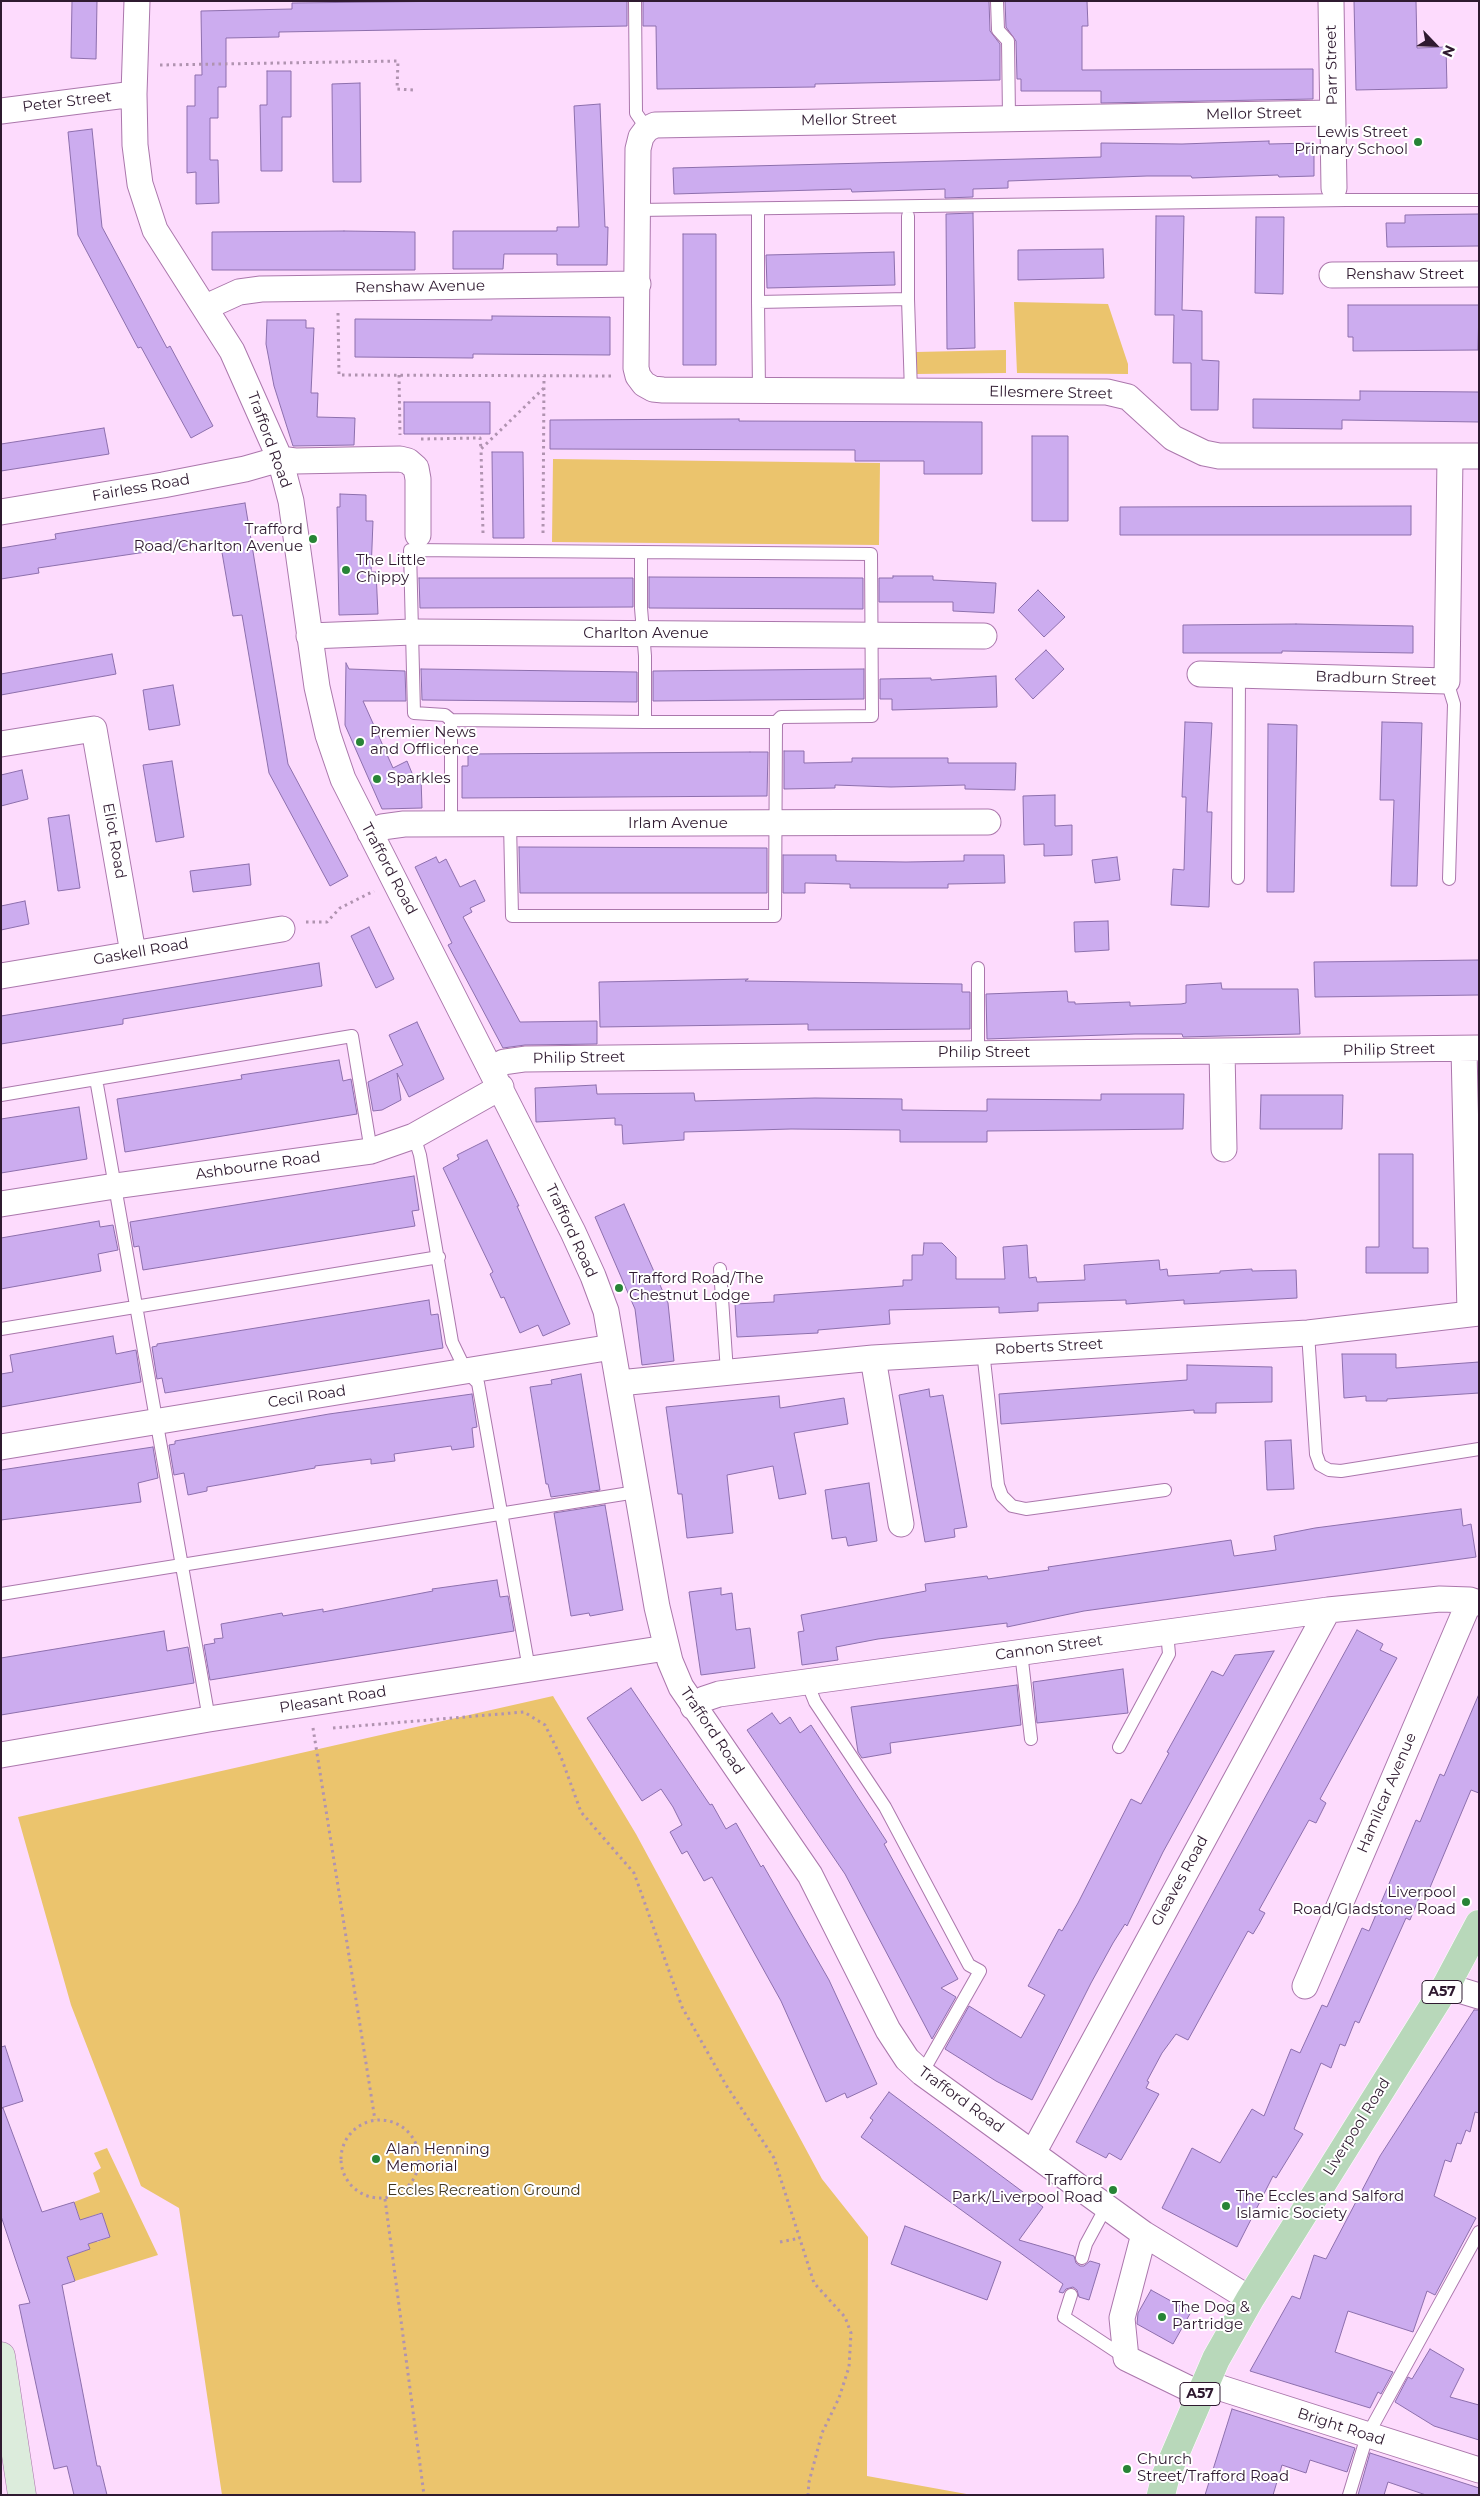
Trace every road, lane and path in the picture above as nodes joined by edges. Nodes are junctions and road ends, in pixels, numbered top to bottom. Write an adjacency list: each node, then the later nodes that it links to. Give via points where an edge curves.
1 (136, 1): 5 (street, Trafford Road)
2 (635, 1): 11 (lane, via 636,113)
3 (997, 1): 10 (lane, via 998,30 1008,41)
4 (1331, 1): 9 (street, Parr Street)
5 (134, 65): 6 (path, via 398,61 397,89); 7 (street, Trafford Road)
6 (412, 90)
7 (134, 94): 8 (street, Peter Street); 23 (street, Trafford Road, via 140,184 155,230)
8 (1, 111)
9 (1332, 113): 10 (street, Mellor Street); 12 (street, Parr Street)
10 (1009, 117): 11 (street, Mellor Street, via 666,124)
11 (647, 129): 15 (street, via 638,149)
12 (1334, 188)
13 (1479, 200): 14 (lane)
14 (758, 208): 15 (lane); 22 (lane)
15 (638, 210): 19 (street)
16 (908, 216): 21 (lane)
17 (1479, 274): 18 (street, Renshaw Street)
18 (1332, 275)
19 (638, 284): 20 (street, Renshaw Avenue); 26 (street)
20 (337, 288): 23 (street, Renshaw Avenue, via 239,292); 24 (path, via 339,375)
21 (908, 299): 22 (lane); 29 (lane)
22 (758, 302): 28 (lane)
23 (206, 308): 34 (street, Trafford Road, via 232,351)
24 (399, 375): 25 (path); 31 (path)
25 (544, 376): 26 (path); 27 (path)
26 (638, 376): 28 (street, Ellesmere Street, via 653,389)
27 (544, 388): 30 (path); 38 (path)
28 (759, 391): 29 (street, Ellesmere Street)
29 (911, 392): 32 (street, Ellesmere Street, via 1070,391 1119,394 1136,403 1173,438 1204,453 1219,456)
30 (481, 448): 31 (path, via 480,438); 37 (path)
31 (400, 449): 34 (street, via 295,461); 36 (street, via 416,468)
32 (1450, 456): 33 (street, Ellesmere Street); 47 (street, Bradburn Street)
33 (1479, 456)
34 (280, 459): 35 (street, Fairless Road, via 245,470); 42 (street, Trafford Road, via 291,501)
35 (1, 512)
36 (418, 535)
37 (483, 536)
38 (543, 536)
39 (642, 553): 40 (lane, via 410,550); 41 (lane); 43 (lane, via 871,554)
40 (413, 632): 41 (street, Charlton Avenue); 42 (street, Charlton Avenue); 48 (lane, via 414,713 446,715)
41 (643, 634): 43 (street, Charlton Avenue); 49 (lane)
42 (309, 636): 56 (street, Trafford Road, via 328,735 343,779)
43 (872, 636): 44 (street, Charlton Avenue); 50 (lane, via 872,716 781,718)
44 (984, 636)
45 (1200, 674): 46 (street, Bradburn Street)
46 (1239, 675): 47 (street, Bradburn Street); 57 (lane)
47 (1447, 681): 58 (lane, via 1454,704)
48 (451, 720): 49 (lane); 53 (lane)
49 (645, 722): 50 (lane)
50 (776, 722): 55 (lane)
51 (1, 744): 62 (street, Eliot Road, via 94,729)
52 (988, 822): 55 (street, Irlam Avenue)
53 (451, 823): 54 (street, Irlam Avenue); 56 (street, Irlam Avenue, via 393,824)
54 (510, 823): 55 (street, Irlam Avenue); 55 (lane, via 512,916 775,916)
55 (777, 824)
56 (370, 833): 68 (street, Trafford Road)
57 (1238, 878)
58 (1449, 879)
59 (369, 894): 60 (path, via 340,908)
60 (327, 922)
61 (282, 929): 62 (street, Gaskell Road)
62 (133, 953): 64 (street, Gaskell Road)
63 (978, 968): 66 (lane)
64 (1, 976)
65 (1471, 1049): 67 (street, Philip Street); 79 (street)
66 (978, 1052): 67 (street, Philip Street); 68 (street, Philip Street, via 525,1059 504,1062)
67 (1222, 1052): 72 (street)
68 (496, 1078): 71 (street, Ashbourne Road); 82 (street, Trafford Road, via 593,1276 606,1311)
69 (96, 1079): 70 (lane); 73 (lane, via 352,1036); 74 (lane)
70 (1, 1095)
71 (414, 1136): 73 (street, Ashbourne Road); 76 (lane)
72 (1224, 1149)
73 (371, 1152): 74 (street, Ashbourne Road)
74 (115, 1186): 75 (street, Ashbourne Road); 78 (lane)
75 (1, 1204)
76 (439, 1257): 78 (lane); 85 (lane, via 452,1342)
77 (720, 1269): 86 (lane)
78 (136, 1307): 80 (lane); 88 (lane)
79 (1474, 1313): 81 (street, Roberts Street)
80 (1, 1330)
81 (1308, 1333): 83 (street, Roberts Street); 90 (lane, via 1316,1454 1320,1465 1341,1471)
82 (612, 1347): 85 (street, Cecil Road); 87 (street, Trafford Road)
83 (983, 1351): 84 (street, Roberts Street); 91 (lane, via 998,1485 1002,1496 1012,1506 1026,1510)
84 (873, 1358): 86 (street, Roberts Street); 94 (street)
85 (466, 1371): 88 (street, Cecil Road); 93 (lane, via 478,1383)
86 (727, 1372): 87 (street, Roberts Street)
87 (619, 1382): 92 (street, Trafford Road)
88 (156, 1422): 89 (street, Cecil Road); 95 (lane)
89 (1, 1447)
90 (1479, 1449)
91 (1165, 1490)
92 (636, 1492): 93 (lane); 101 (street, Trafford Road)
93 (500, 1514): 95 (lane); 103 (lane)
94 (901, 1524)
95 (182, 1565): 96 (lane); 107 (lane)
96 (1, 1594)
97 (1475, 1601): 98 (street, Hamilcar Avenue); 113 (street, Hamilcar Avenue)
98 (1410, 1603): 99 (street, Cannon Street)
99 (1328, 1610): 100 (street, Cannon Street); 118 (street, Gleaves Road)
100 (1167, 1632): 102 (street, Cannon Street); 110 (lane, via 1169,1654)
101 (666, 1648): 103 (street, Pleasant Road); 106 (street, Trafford Road, via 681,1687)
102 (1021, 1652): 104 (street, Cannon Street); 109 (lane)
103 (529, 1669): 105 (street, Pleasant Road)
104 (807, 1682): 106 (street, Cannon Street, via 719,1694); 116 (lane, via 815,1702 885,1807 969,1965 980,1971)
105 (310, 1704): 107 (street, Pleasant Road); 108 (path)
106 (693, 1707): 116 (street, Trafford Road, via 795,1851 888,2030 907,2059)
107 (209, 1719): 111 (street, Pleasant Road)
108 (313, 1729): 117 (path); 123 (path, via 524,1712 545,1725 561,1757 581,1812 634,1873 682,2007 774,2158)
109 (1031, 1739)
110 (1119, 1746)
111 (1, 1755)
112 (1479, 1924): 114 (main road, Liverpool Road / A57)
113 (1305, 1986)
114 (1446, 1986): 115 (street); 127 (main road, Liverpool Road / A57)
115 (1479, 1996)
116 (922, 2073): 118 (street, Trafford Road)
117 (375, 2120): 119 (path, via 351,2132 341,2157 342,2172 359,2193); 119 (path, via 388,2120 412,2135 420,2160 410,2185)
118 (1033, 2153): 120 (street, Trafford Road)
119 (385, 2199): 135 (path)
120 (1106, 2207): 122 (street, Trafford Road); 125 (lane)
121 (1479, 2232): 132 (lane)
122 (1144, 2234): 127 (street, Trafford Road); 129 (street, via 1122,2318)
123 (800, 2238): 124 (path); 136 (path, via 814,2283 845,2317 851,2333 850,2367 822,2433)
124 (780, 2242)
125 (1082, 2258)
126 (1071, 2295): 129 (lane, via 1064,2317)
127 (1250, 2299): 130 (main road, Liverpool Road / A57)
128 (1, 2356): 131 (main road)
129 (1126, 2358): 130 (street, Bright Road)
130 (1202, 2388): 132 (street, Bright Road); 137 (main road, Liverpool Road / A57)
131 (5, 2407): 134 (main road)
132 (1367, 2436): 133 (street, Bright Road); 138 (lane)
133 (1479, 2470)
134 (22, 2495)
135 (424, 2495)
136 (808, 2495)
137 (1161, 2495)
138 (1349, 2495)

